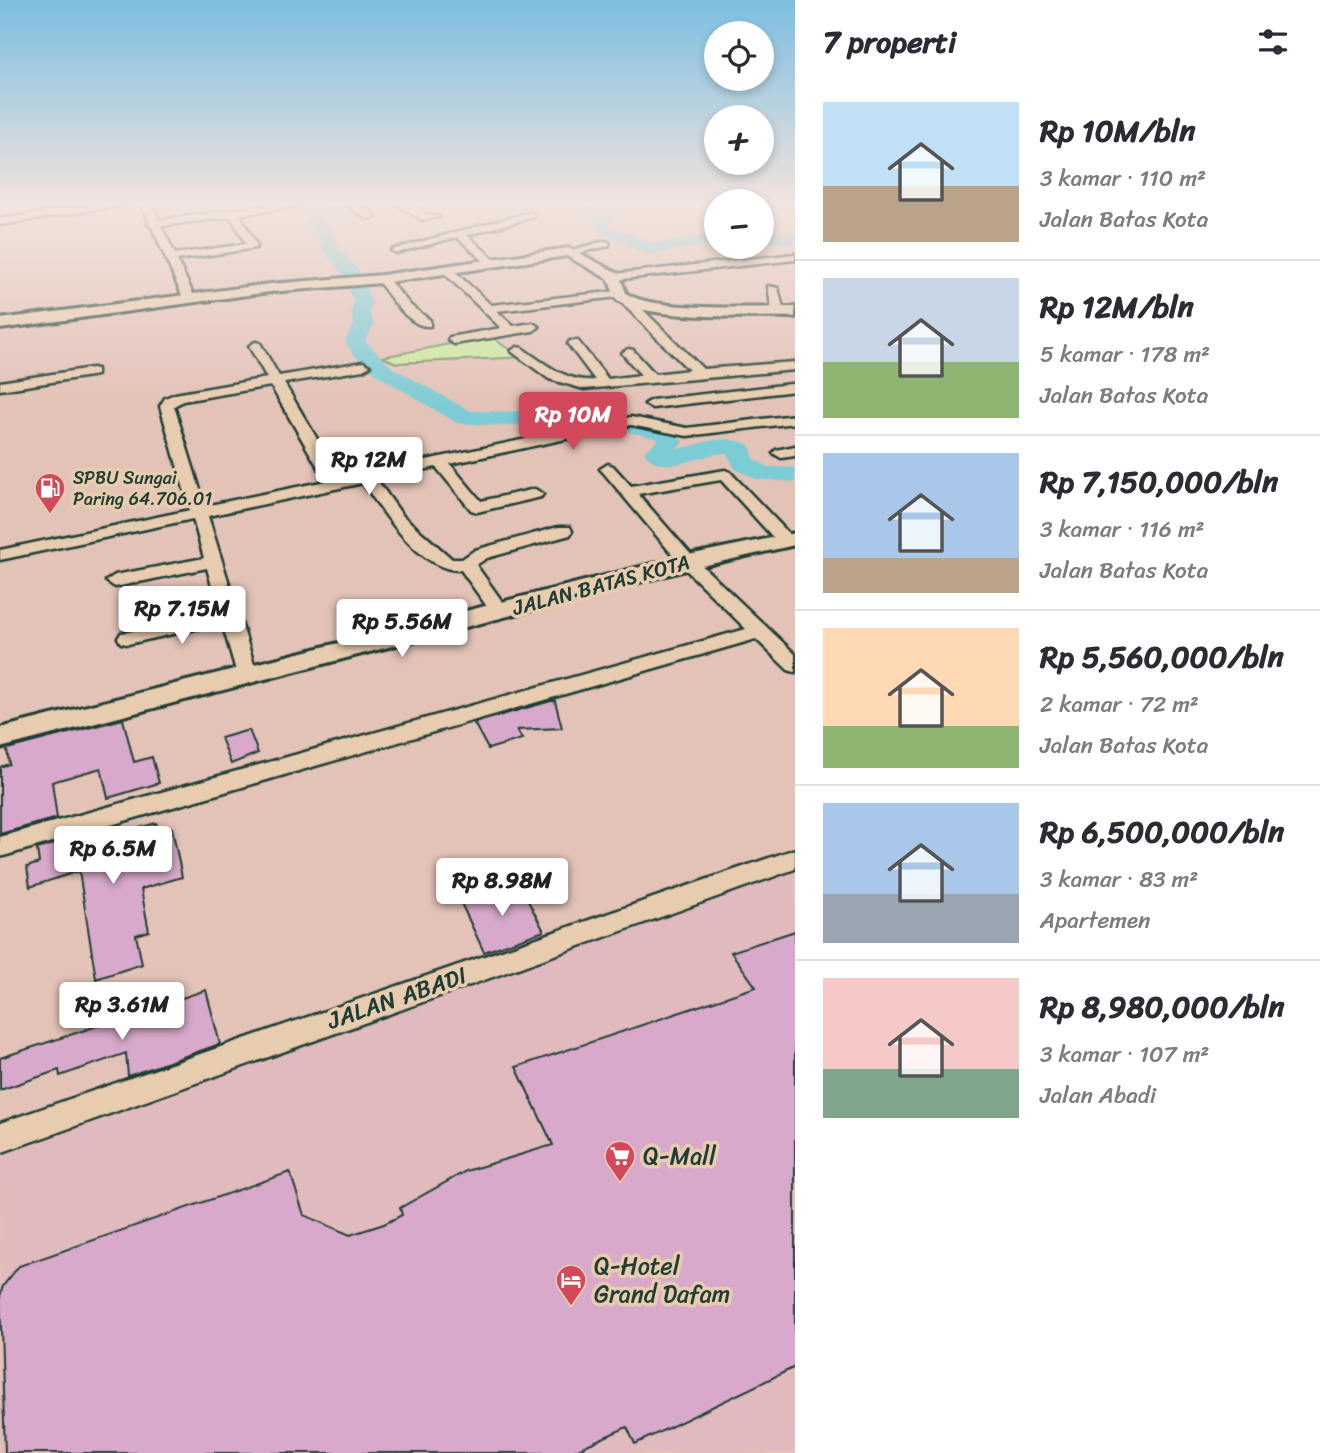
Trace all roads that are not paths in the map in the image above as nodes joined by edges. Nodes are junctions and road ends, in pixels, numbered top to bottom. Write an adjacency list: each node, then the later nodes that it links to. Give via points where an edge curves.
1 (176, 271): 9 (street)
2 (441, 271): 7 (street)
3 (448, 271): 11 (street)
4 (603, 271): 6 (street)
5 (677, 271): 6 (street)
6 (614, 277): 10 (street)
7 (382, 279): 9 (street); 14 (street, via 407,309)
8 (772, 288): 12 (street)
9 (189, 298): 15 (street)
10 (623, 298): 11 (street); 12 (street, via 674,308); 27 (street)
11 (487, 309): 17 (street)
12 (778, 312): 13 (street)
13 (795, 312)
14 (426, 323)
15 (0, 324)
16 (533, 327): 17 (street)
17 (511, 331): 18 (street)
18 (454, 340)
19 (574, 344): 30 (street)
20 (255, 346): 29 (street)
21 (517, 351): 30 (street, via 559,378 584,386)
22 (628, 353): 28 (street)
23 (363, 366): 29 (street)
24 (795, 366): 25 (street)
25 (744, 369): 27 (street); 34 (street)
26 (92, 372): 31 (street)
27 (699, 373): 28 (street)
28 (651, 378): 30 (street)
29 (276, 382): 38 (street); 41 (street, via 180,397 167,406)
30 (605, 384)
31 (0, 386)
32 (791, 388): 34 (street)
33 (652, 404): 34 (street)
34 (784, 410): 35 (street, via 687,432 638,421)
35 (441, 463): 37 (street); 40 (street, via 477,507)
36 (608, 469): 39 (street)
37 (368, 478): 38 (street); 47 (street, via 397,519 440,561)
38 (336, 485): 41 (street)
39 (628, 491): 43 (street, via 724,475); 46 (street)
40 (536, 494)
41 (199, 514): 44 (street); 45 (street)
42 (564, 531): 47 (street, via 481,554)
43 (791, 540): 46 (street, JALAN BATAS KOTA)
44 (0, 555)
45 (212, 562): 48 (street); 50 (street)
46 (688, 562): 49 (street, JALAN BATAS KOTA); 51 (street)
47 (466, 564): 49 (street)
48 (115, 581)
49 (500, 611): 54 (street, JALAN BATAS KOTA)
50 (227, 616): 52 (street); 54 (street)
51 (760, 631): 53 (street); 56 (street)
52 (128, 638)
53 (795, 665)
54 (247, 674): 55 (street, JALAN BATAS KOTA)
55 (0, 738)
56 (0, 847)
57 (795, 859): 58 (street, JALAN ABADI)
58 (0, 1138)

